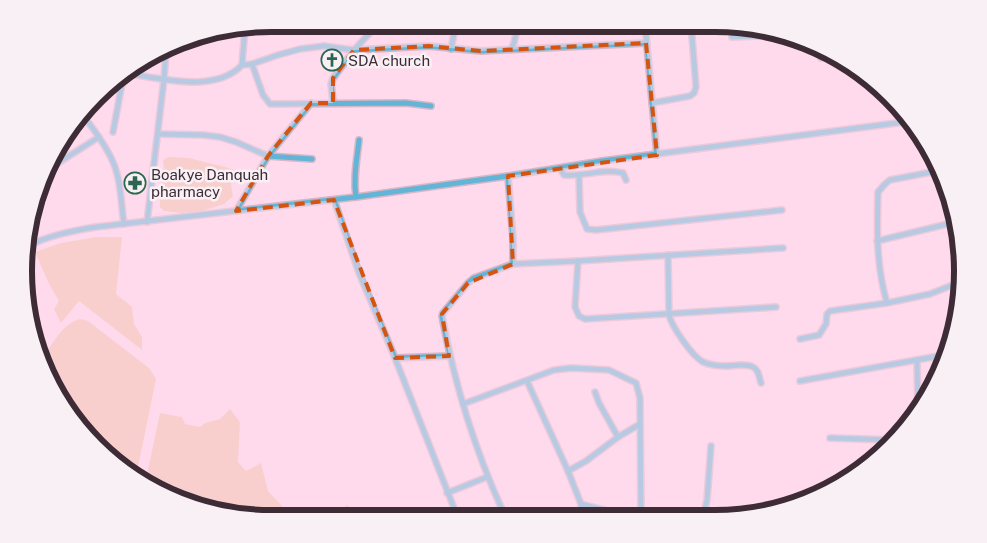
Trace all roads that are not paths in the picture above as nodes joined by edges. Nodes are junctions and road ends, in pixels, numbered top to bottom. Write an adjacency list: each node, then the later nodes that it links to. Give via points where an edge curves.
1 (371, 32): 11 (street)
2 (454, 32): 10 (street)
3 (516, 32): 12 (street)
4 (645, 32): 9 (street)
5 (692, 32): 20 (street, via 694,93)
6 (244, 34): 15 (street)
7 (753, 36): 8 (street)
8 (732, 37)
9 (646, 43): 12 (street); 20 (street)
10 (451, 49): 11 (street, via 410,46); 12 (street)
11 (354, 50): 14 (street, via 324,46 300,49); 19 (street, via 332,78)
12 (511, 50)
13 (166, 57): 17 (street)
14 (252, 64): 15 (street); 21 (street, via 263,95 270,104)
15 (242, 65): 17 (street, via 220,79)
16 (136, 75): 17 (street)
17 (164, 79): 26 (street)
18 (122, 86): 25 (street)
19 (333, 103): 21 (street); 22 (street, via 406,102)
20 (652, 103): 29 (street)
21 (311, 104): 30 (street)
22 (431, 106)
23 (87, 120): 27 (street)
24 (902, 122): 29 (street)
25 (113, 132)
26 (158, 134): 30 (street, via 220,137); 44 (street)
27 (99, 137): 33 (street); 45 (street, via 113,162)
28 (359, 140): 40 (street, via 355,168)
29 (657, 155): 32 (street)
30 (268, 156): 31 (street); 43 (street)
31 (312, 159)
32 (602, 161): 34 (street); 35 (street)
33 (59, 162)
34 (560, 168): 37 (street); 38 (street, via 564,175)
35 (604, 171): 38 (street); 39 (street, via 623,173)
36 (933, 172): 47 (street, via 890,180 880,189)
37 (508, 176): 40 (street); 52 (street)
38 (579, 176): 42 (street, via 580,212 587,229)
39 (626, 180)
40 (356, 198): 41 (street)
41 (334, 200): 43 (street); 60 (street, via 359,273)
42 (782, 210)
43 (236, 211): 44 (street)
44 (148, 222): 45 (street)
45 (124, 224): 48 (street, via 72,231)
46 (950, 224): 47 (street)
47 (877, 241): 54 (street, via 879,270)
48 (35, 243)
49 (783, 248): 50 (street)
50 (668, 255): 51 (street); 56 (street)
51 (578, 261): 52 (street); 56 (street, via 575,307 585,319)
52 (513, 264): 58 (street, via 468,283 443,313)
53 (954, 284): 54 (street, via 930,294)
54 (887, 303): 57 (street, via 830,311 819,335)
55 (776, 306): 56 (street)
56 (669, 315): 64 (street, via 699,359 714,365 754,367 758,370)
57 (800, 340)
58 (449, 356): 60 (street); 67 (street)
59 (939, 356): 61 (street)
60 (395, 358): 75 (street)
61 (917, 360): 63 (street); 66 (street)
62 (527, 381): 67 (street); 68 (street, via 554,370 583,367 609,370 636,384 640,398); 73 (street)
63 (800, 381)
64 (761, 384)
65 (595, 392): 69 (street)
66 (918, 398)
67 (463, 404): 74 (street)
68 (640, 424): 69 (street); 81 (street)
69 (618, 437): 73 (street)
70 (830, 438): 71 (street)
71 (884, 440)
72 (711, 446): 82 (street)
73 (568, 471): 76 (street)
74 (487, 477): 75 (street); 78 (street)
75 (447, 493): 77 (street)
76 (581, 504): 79 (street); 80 (street)
77 (454, 510)
78 (502, 510)
79 (582, 510)
80 (604, 510)
81 (641, 510)
82 (705, 510)

